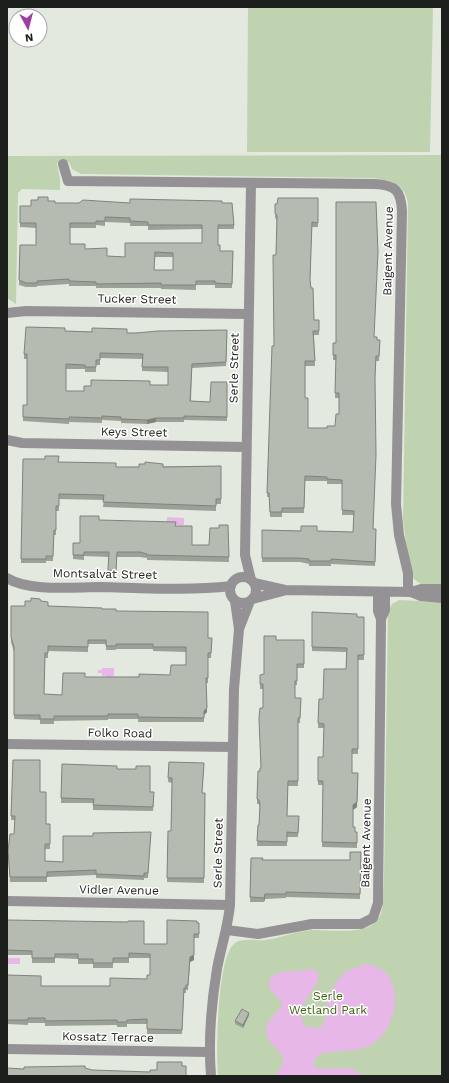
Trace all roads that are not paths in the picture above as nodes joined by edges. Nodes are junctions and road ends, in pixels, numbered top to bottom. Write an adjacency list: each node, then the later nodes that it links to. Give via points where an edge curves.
1 (63, 164): 2 (street, Baigent Avenue, via 67,185)
2 (251, 183): 6 (street, Serle Street); 19 (street, Baigent Avenue, via 384,184 399,194 402,211 396,504 405,564)
3 (7, 308): 4 (street, Tucker Street)
4 (26, 311): 5 (street, Tucker Street); 6 (street, Tucker Street)
5 (7, 313)
6 (248, 314): 10 (street, Serle Street)
7 (7, 440): 8 (street, Keys Street)
8 (22, 443): 9 (street, Keys Street); 10 (street, Keys Street)
9 (7, 446)
10 (246, 447): 11 (street, Serle Street)
11 (245, 555): 13 (street, Serle Street); 14 (street, Serle Street)
12 (7, 579): 15 (street, Montsalvat Street, via 16,583 43,586)
13 (252, 581): 14 (street, via 246,578); 17 (street); 22 (street, via 256,590)
14 (234, 582): 15 (street, Montsalvat Street); 21 (street)
15 (203, 589): 21 (street, Montsalvat Street)
16 (442, 589): 19 (street)
17 (285, 590): 18 (street); 22 (street)
18 (381, 592): 19 (street); 28 (street, Baigent Avenue, via 385,610 381,619 378,903 375,914 361,924 312,924 258,934)
19 (413, 592): 20 (street)
20 (442, 598)
21 (233, 599): 22 (street, via 242,604); 23 (street, Serle Street)
22 (251, 600): 23 (street, Serle Street)
23 (239, 629): 25 (street, Serle Street, via 235,662)
24 (7, 744): 25 (street, Folko Road)
25 (233, 747): 27 (street, Serle Street)
26 (7, 901): 27 (street, Vidler Avenue)
27 (230, 905): 28 (street, Serle Street)
28 (227, 930): 30 (street, Serle Street, via 214,986)
29 (7, 1049): 30 (street, Kossatz Terrace)
30 (209, 1052): 31 (street, Serle Street)
31 (211, 1076)

